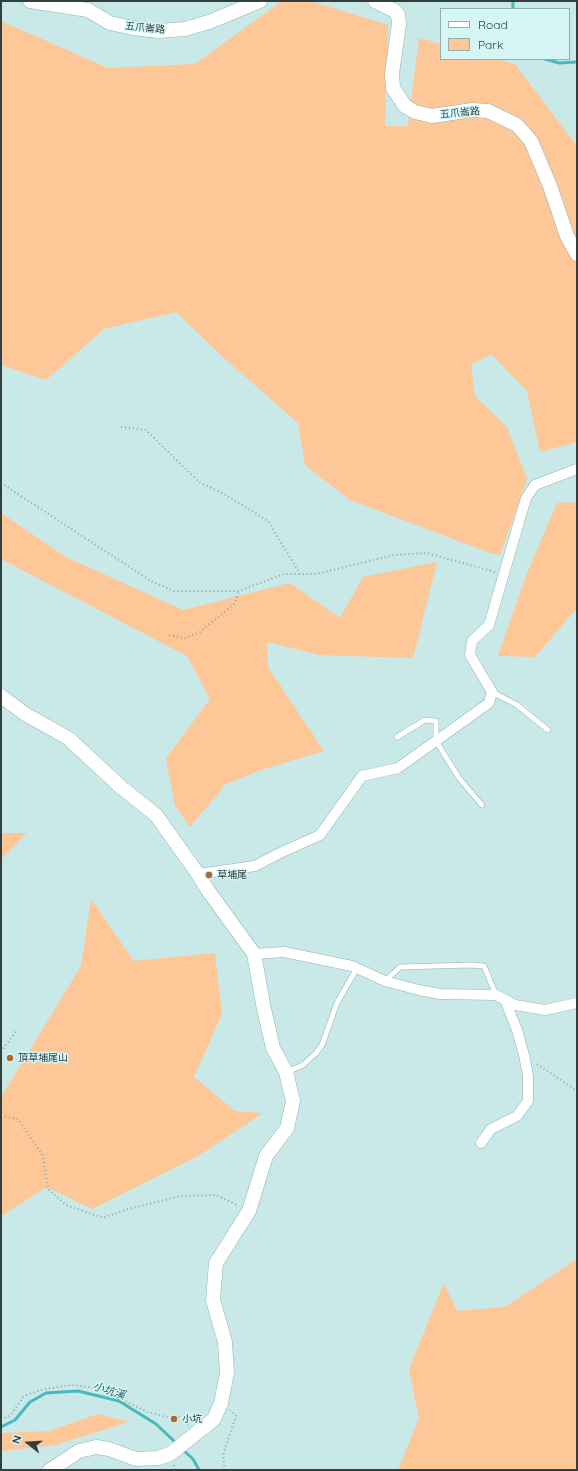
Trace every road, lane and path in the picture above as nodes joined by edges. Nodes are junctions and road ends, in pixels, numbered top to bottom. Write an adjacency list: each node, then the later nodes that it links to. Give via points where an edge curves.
1 (30, 1): 2 (street, 五爪崙路, via 88,10 110,22 158,31 185,29 209,22)
2 (260, 1)
3 (375, 1): 4 (street, 五爪崙路, via 398,15 392,74 394,88 405,106 415,112 432,116 472,110 488,111 517,125 531,141 567,236)
4 (577, 254)
5 (121, 426): 8 (path, via 146,430 199,482 268,521)
6 (577, 469): 9 (street, via 535,486 526,498)
7 (1, 483): 10 (path, via 151,581 174,591)
8 (300, 574): 9 (path, via 316,574 394,555 427,553); 10 (path, via 284,574)
9 (504, 574): 12 (street, via 489,625 472,641 470,654)
10 (239, 592): 11 (path, via 235,603 199,633 186,638)
11 (169, 634)
12 (492, 692): 14 (lane, via 517,705); 16 (street, via 489,703)
13 (1, 696): 18 (street, via 25,714 68,738 122,788 156,815)
14 (548, 730)
15 (397, 737): 16 (lane, via 425,720 436,721)
16 (436, 741): 17 (lane, via 459,778); 18 (street, via 398,768 362,776 320,835 255,866)
17 (482, 805)
18 (198, 874): 19 (street)
19 (254, 954): 20 (street, via 284,952); 27 (street, via 273,1048)
20 (356, 968): 21 (street); 27 (lane, via 337,1003 322,1045 316,1054 303,1065)
21 (385, 981): 22 (street, via 440,994); 22 (lane, via 400,967 484,966)
22 (501, 998): 23 (street, via 515,1005 545,1010); 26 (street, via 517,1030)
23 (577, 1003)
24 (17, 1030): 25 (path)
25 (1, 1052)
26 (524, 1055): 28 (path); 30 (street, via 528,1076 528,1101 517,1116 491,1129)
27 (286, 1072): 31 (street, via 293,1101 287,1128 266,1156)
28 (577, 1091)
29 (1, 1116): 31 (path, via 18,1119 43,1156 48,1189 66,1205 103,1218 181,1196 216,1196)
30 (481, 1143)
31 (249, 1211): 32 (street, via 216,1263 213,1300 225,1342 227,1373)
32 (221, 1403): 34 (street, via 214,1418); 38 (path, via 236,1416 222,1455)
33 (1, 1419): 34 (path, via 10,1416 24,1396 72,1385 97,1388 148,1412 166,1417 179,1417 188,1425)
34 (186, 1435): 35 (street)
35 (172, 1452): 36 (street, via 158,1458 136,1459 96,1447 80,1451); 37 (path)
36 (50, 1470)
37 (176, 1470)
38 (225, 1470)

